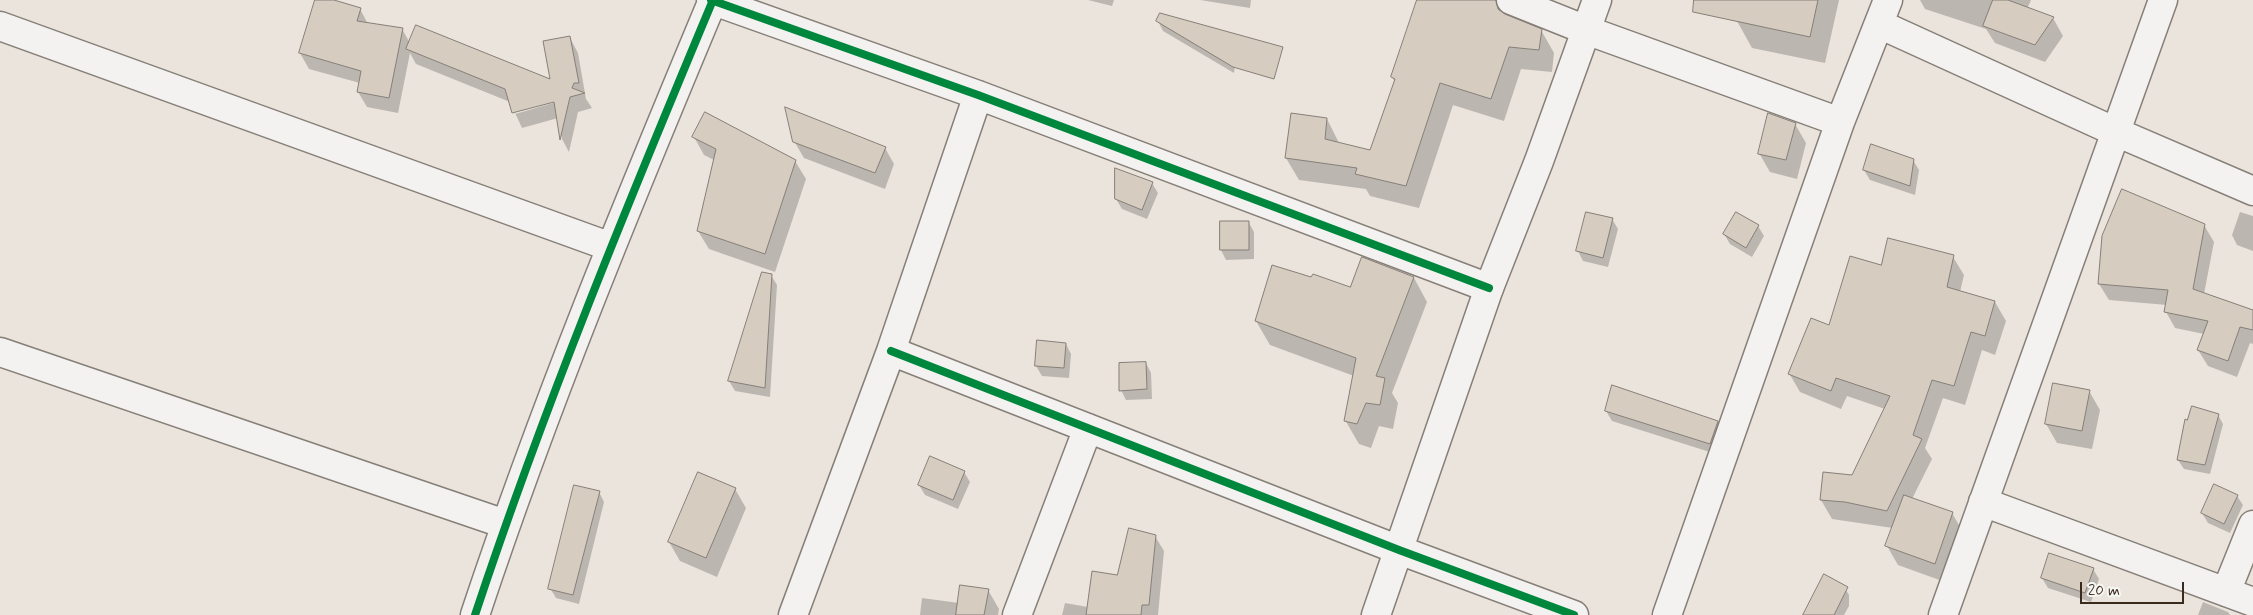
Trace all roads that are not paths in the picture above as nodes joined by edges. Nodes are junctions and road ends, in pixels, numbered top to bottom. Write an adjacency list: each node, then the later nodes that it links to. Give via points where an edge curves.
1 (712, 0): 8 (street); 12 (street)
2 (1511, 0): 7 (street)
3 (1597, 0): 7 (street)
4 (2163, 0): 10 (street)
5 (1884, 12): 9 (street); 10 (street)
6 (0, 26): 12 (street)
7 (1586, 30): 9 (street); 13 (street)
8 (978, 95): 13 (street); 14 (street)
9 (1840, 122): 28 (street)
10 (2116, 132): 11 (street); 17 (street)
11 (2253, 192)
12 (612, 247): 18 (street)
13 (1489, 288): 20 (street)
14 (891, 351): 16 (street); 24 (street)
15 (0, 352): 18 (street)
16 (1088, 428): 20 (street); 25 (street)
17 (1983, 502): 21 (street); 29 (street)
18 (505, 524): 23 (street)
19 (2253, 525): 21 (street)
20 (1399, 550): 26 (street); 27 (street)
21 (2226, 592): 22 (street)
22 (2253, 602)
23 (476, 615)
24 (793, 615)
25 (1017, 615)
26 (1376, 615)
27 (1574, 615)
28 (1667, 615)
29 (1942, 615)

